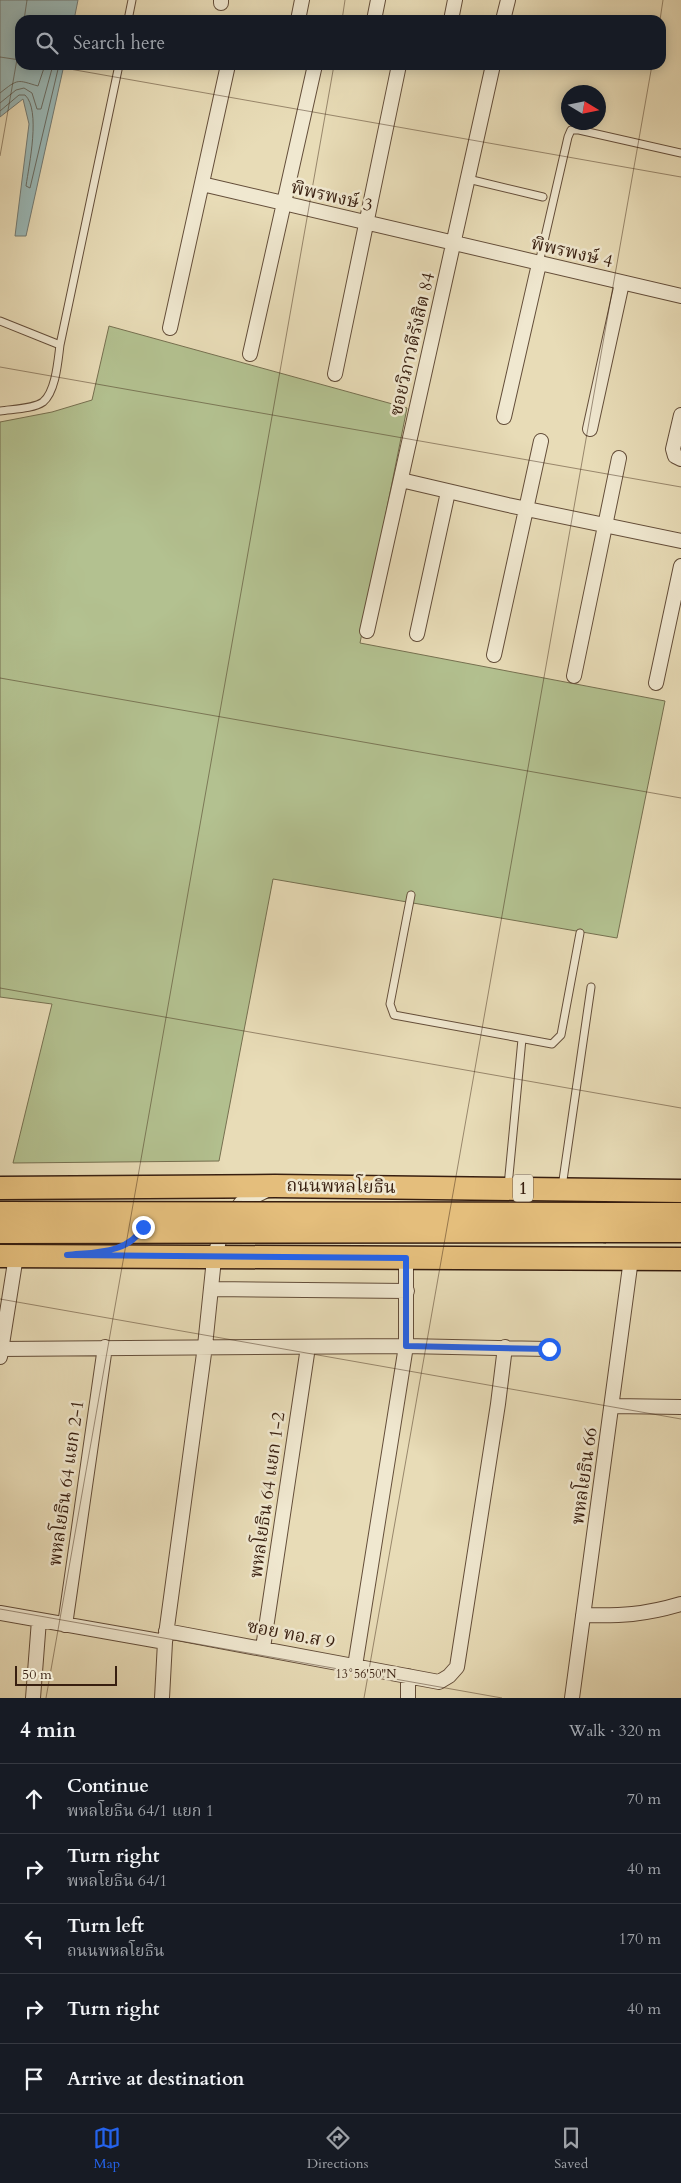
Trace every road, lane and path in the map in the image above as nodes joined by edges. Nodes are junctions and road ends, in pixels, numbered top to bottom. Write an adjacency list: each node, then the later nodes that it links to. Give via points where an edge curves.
1 (132, 0): 6 (lane)
2 (302, 0): 7 (street)
3 (378, 0): 8 (street)
4 (455, 0): 9 (street)
5 (508, 0): 10 (street)
6 (129, 15)
7 (299, 15)
8 (375, 15)
9 (452, 15)
10 (504, 15)
11 (118, 70): 28 (lane)
12 (227, 70): 18 (street)
13 (314, 70): 20 (street)
14 (398, 70): 21 (street)
15 (493, 70): 17 (street, ซอยวิภาวดีรังสิต 84)
16 (681, 153): 23 (lane, via 571,130)
17 (468, 179): 19 (lane); 22 (street, ซอยวิภาวดีรังสิต 84)
18 (202, 184): 20 (street, พิพรพงษ์ 3); 27 (street)
19 (543, 197)
20 (282, 203): 21 (street, พิพรพงษ์ 3); 29 (street)
21 (366, 223): 22 (street, พิพรพงษ์ 3); 30 (street)
22 (454, 244): 23 (street, พิพรพงษ์ 4); 38 (street, ซอยวิภาวดีรังสิต 84)
23 (538, 264): 24 (street, พิพรพงษ์ 4); 33 (street)
24 (622, 283): 25 (street, พิพรพงษ์ 4); 34 (street)
25 (681, 296)
26 (0, 321): 28 (lane)
27 (170, 328)
28 (60, 345): 31 (lane, via 56,373 42,403)
29 (250, 354)
30 (335, 374)
31 (0, 411)
32 (681, 415): 37 (street, via 673,450)
33 (504, 417)
34 (590, 429)
35 (541, 441): 40 (street)
36 (619, 458): 41 (street)
37 (681, 459)
38 (401, 480): 39 (street); 44 (street, ซอยวิภาวดีรังสิต 84)
39 (448, 492): 40 (street); 45 (street)
40 (527, 509): 41 (street); 46 (street)
41 (606, 526): 42 (street); 47 (street)
42 (681, 541)
43 (681, 566): 48 (street)
44 (367, 631)
45 (418, 634)
46 (494, 655)
47 (574, 676)
48 (656, 683)
49 (411, 895): 52 (lane, via 390,1004 394,1015)
50 (580, 933): 52 (lane, via 559,1039 552,1044)
51 (591, 987): 58 (lane)
52 (522, 1039): 57 (lane)
53 (65, 1186): 54 (main road, ถนนพหลโยธิน / 1); 56 (main road, ถนนพหลโยธิน / 1); 65 (main road, via 127,1194 143,1208 145,1219 139,1235 125,1246)
54 (275, 1186): 55 (main road, ถนนพหลโยธิน / 1); 67 (street, via 241,1203 222,1230)
55 (364, 1187): 57 (main road, ถนนพหลโยธิน / 1); 68 (main road, via 307,1193 291,1205 284,1223 285,1241 294,1248)
56 (0, 1188)
57 (508, 1188): 58 (main road, ถนนพหลโยธิน / 1)
58 (562, 1189): 59 (main road, ถนนพหลโยธิน / 1)
59 (681, 1191)
60 (0, 1213): 62 (main road, ถนนพหลโยธิน, bridge)
61 (681, 1214): 62 (main road, ถนนพหลโยธิน)
62 (606, 1223): 63 (main road, ถนนพหลโยธิน, bridge); 64 (main road, ถนนพหลโยธิน)
63 (0, 1232)
64 (681, 1232)
65 (67, 1255): 66 (main road); 67 (main road)
66 (8, 1256): 80 (street)
67 (214, 1258): 68 (main road); 72 (street)
68 (358, 1258): 69 (main road)
69 (406, 1258): 70 (main road); 73 (street)
70 (631, 1259): 71 (main road); 81 (street, พหลโยธิน 66)
71 (681, 1259)
72 (212, 1288): 73 (street); 74 (street)
73 (407, 1291): 75 (street)
74 (205, 1346): 76 (street); 77 (street); 88 (street)
75 (406, 1346): 77 (street); 78 (street); 90 (street)
76 (105, 1347): 80 (street); 87 (street, พหลโยธิน 64 แยก 2-1)
77 (308, 1347): 89 (street, พหลโยธิน 64 แยก 1-2)
78 (504, 1347): 79 (street); 91 (street, ซอย ทอ.ส 9, via 457,1667 439,1682)
79 (549, 1349)
80 (0, 1352)
81 (613, 1406): 82 (street); 85 (street, พหลโยธิน 66)
82 (681, 1406)
83 (681, 1604): 85 (street, via 651,1613)
84 (0, 1613): 86 (street, ซอย ทอ.ส 9)
85 (583, 1615): 95 (street, พหลโยธิน 66)
86 (39, 1620): 87 (street, ซอย ทอ.ส 9); 92 (street)
87 (64, 1625): 88 (street, ซอย ทอ.ส 9)
88 (166, 1636): 89 (street, ซอย ทอ.ส 9); 93 (street)
89 (263, 1648): 90 (street, ซอย ทอ.ส 9)
90 (355, 1666): 91 (street, ซอย ทอ.ส 9)
91 (408, 1676): 94 (street)
92 (34, 1698)
93 (162, 1698)
94 (408, 1698)
95 (572, 1698)

